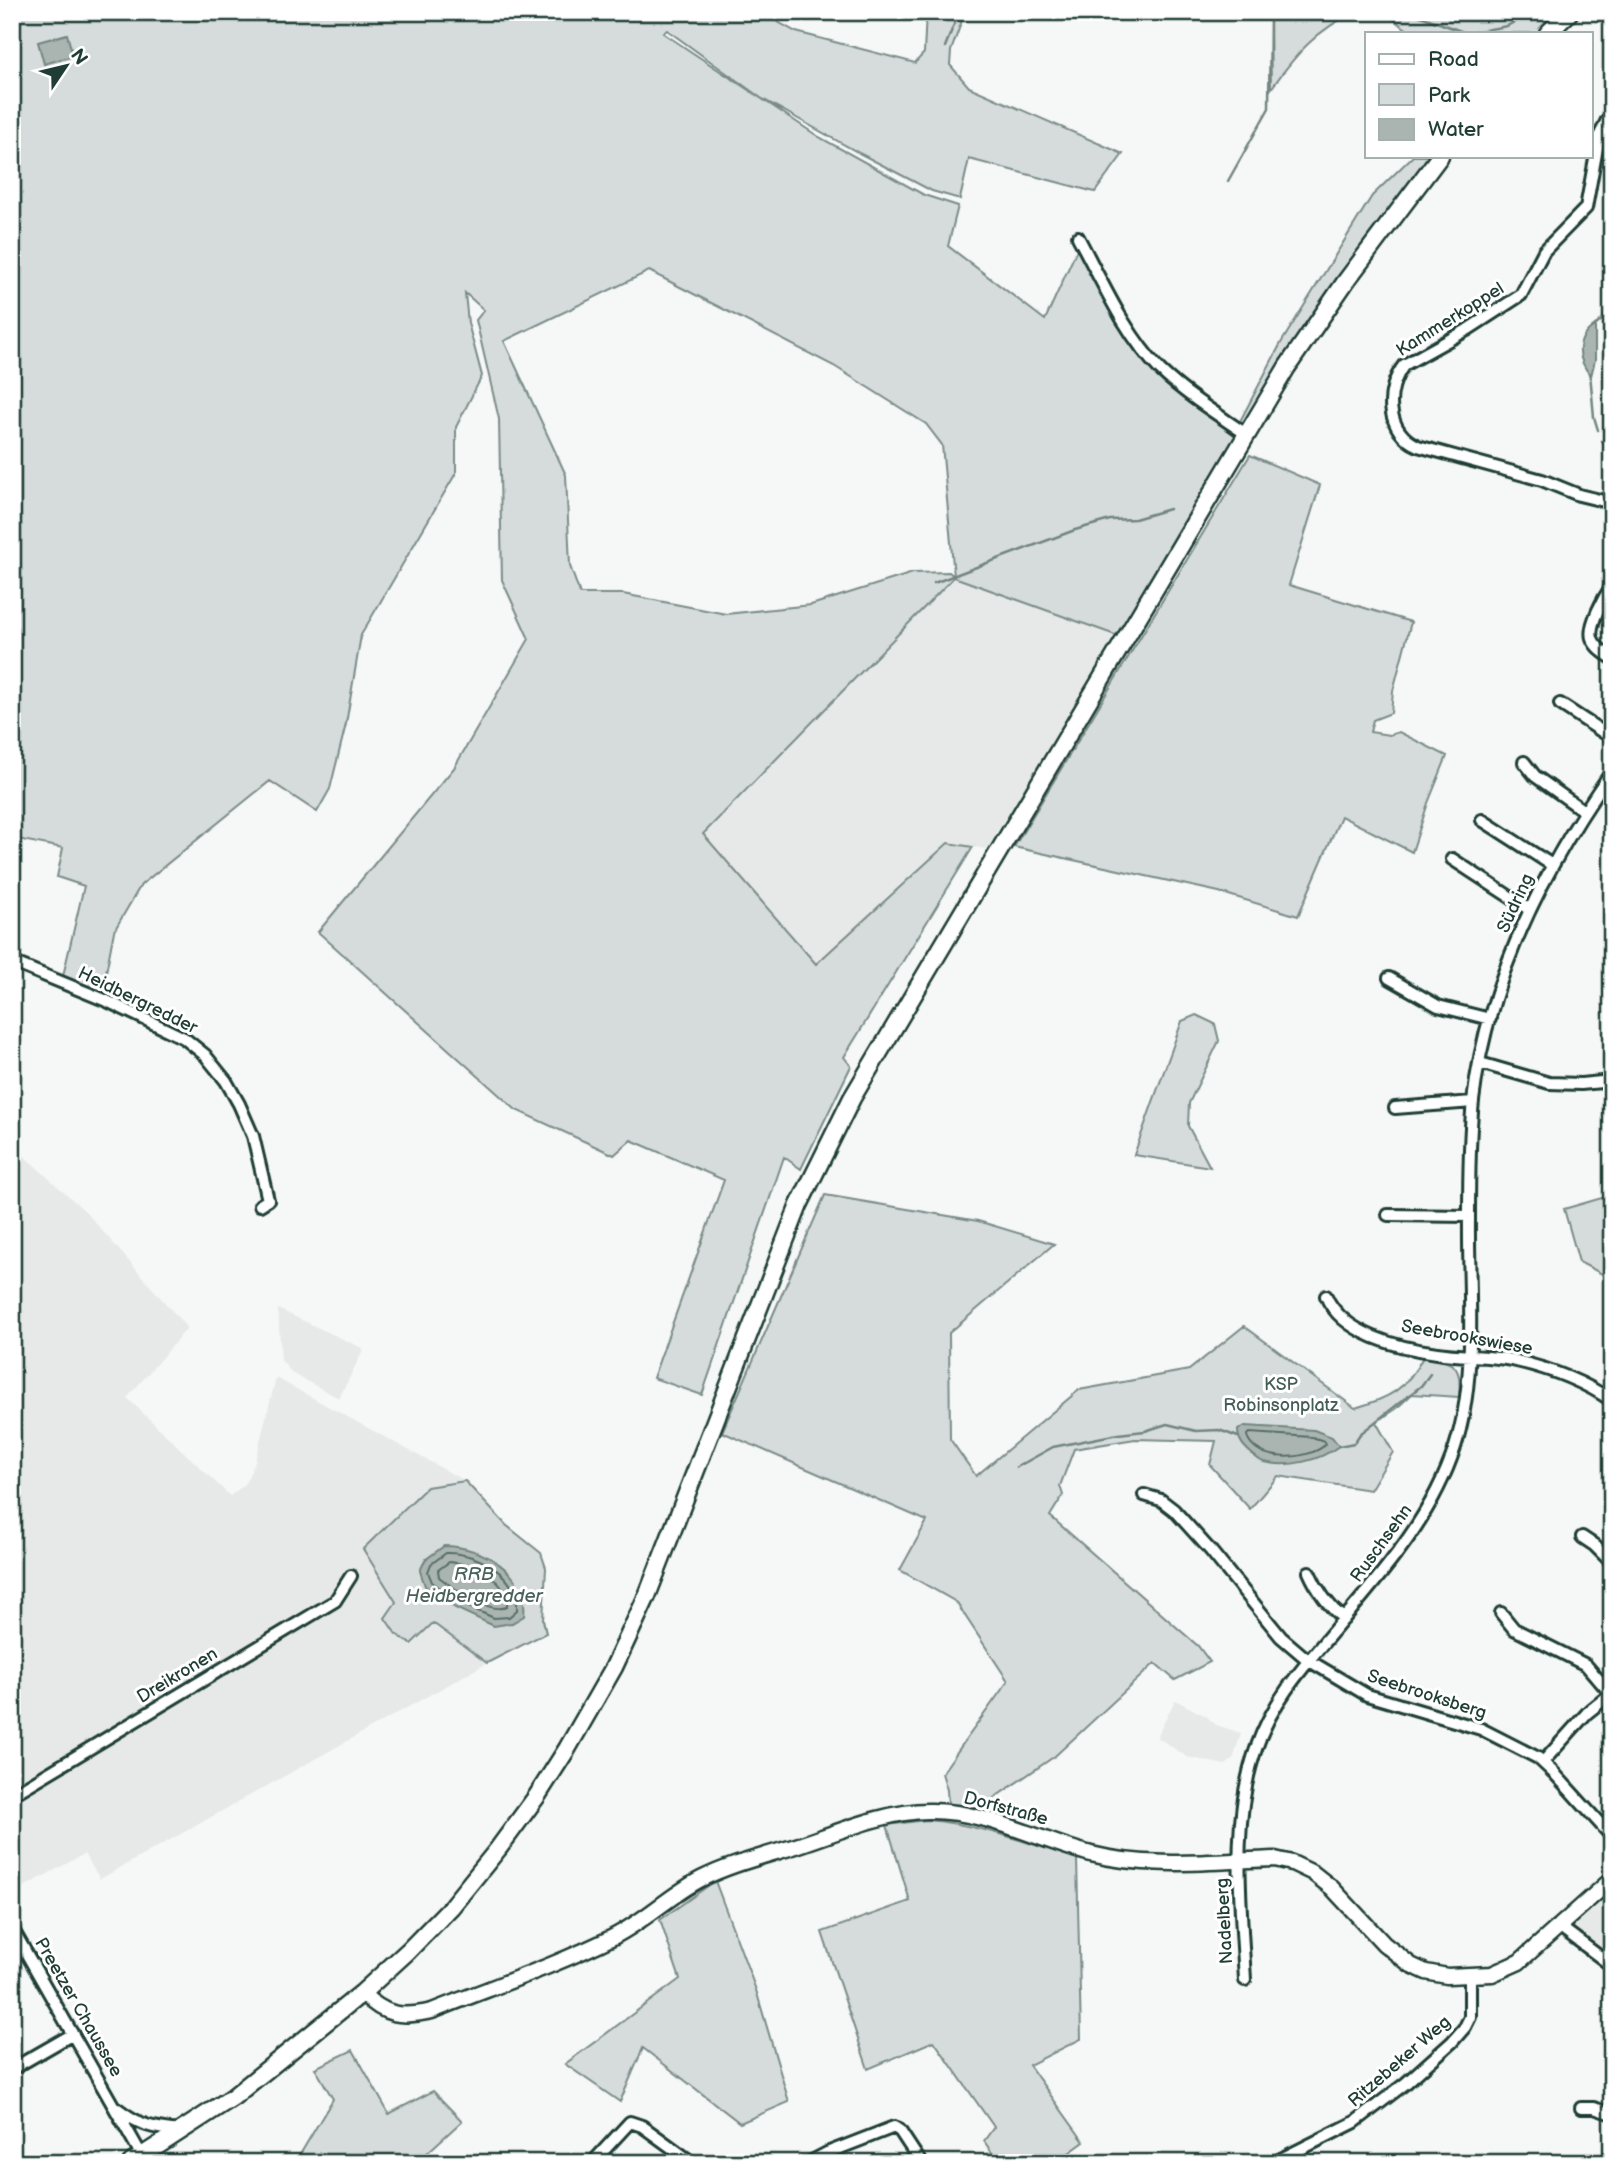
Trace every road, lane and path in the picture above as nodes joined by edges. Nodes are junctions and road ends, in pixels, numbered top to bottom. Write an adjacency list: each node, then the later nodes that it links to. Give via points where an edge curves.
1 (1570, 12): 2 (main road)
2 (1549, 32)
3 (1607, 120): 7 (street, Kammerkoppel, via 1599,136 1586,208 1544,251 1521,295 1410,361 1398,373 1390,409 1410,443)
4 (1438, 158): 6 (main road, via 1346,281)
5 (1078, 237): 6 (street, via 1137,341 1158,368)
6 (1246, 434): 52 (main road, via 852,1098 799,1205 647,1596 614,1667 567,1749 498,1849 451,1907)
7 (1612, 503)
8 (1612, 586): 9 (street, via 1591,632 1596,645)
9 (1612, 658)
10 (1559, 704): 11 (street)
11 (1612, 738)
12 (1524, 762): 14 (street, via 1535,776)
13 (1612, 771): 14 (street, Südring)
14 (1584, 811): 17 (street, Südring)
15 (1482, 820): 17 (street)
16 (1451, 859): 18 (street)
17 (1552, 864): 18 (street, Südring)
18 (1530, 910): 21 (street, Südring)
19 (12, 962): 27 (street, Heidbergredder, via 184,1038 205,1055 226,1081 253,1136 268,1200)
20 (1389, 978): 21 (street, via 1437,1006)
21 (1490, 1019): 22 (street, Südring)
22 (1480, 1063): 23 (street, via 1549,1083); 24 (street, Südring)
23 (1612, 1081)
24 (1473, 1102): 25 (street); 26 (street, Südring)
25 (1395, 1108)
26 (1470, 1168): 29 (street, Ruschsehn)
27 (260, 1205)
28 (1388, 1215): 29 (street)
29 (1469, 1216): 31 (street, Ruschsehn)
30 (1326, 1296): 31 (street, Seebrookswiese, via 1343,1320 1362,1331 1436,1353)
31 (1470, 1355): 32 (street, Seebrookswiese, via 1547,1369); 39 (street, Ruschsehn, via 1456,1444 1432,1500 1395,1558)
32 (1612, 1401)
33 (1144, 1495): 40 (street, Seebrooksberg, via 1174,1510 1281,1637)
34 (1582, 1537): 35 (street)
35 (1612, 1563)
36 (1309, 1572): 39 (street)
37 (351, 1576): 43 (street, Dreikronen, via 335,1601)
38 (1501, 1614): 41 (street, via 1514,1629 1586,1665)
39 (1344, 1619): 40 (street, Ruschsehn)
40 (1308, 1660): 42 (street, Seebrooksberg, via 1367,1695 1482,1729); 45 (street, Ruschsehn, via 1272,1712 1257,1745 1248,1774)
41 (1611, 1693): 42 (street)
42 (1543, 1762): 44 (street, Seebrooksberg)
43 (12, 1795)
44 (1612, 1837)
45 (1239, 1860): 50 (street, Dorfstraße, via 1275,1859 1313,1873 1411,1965 1426,1972); 51 (street, Nadelberg); 52 (street, Dorfstraße, via 1113,1858 959,1814 907,1812 719,1871 593,1947 432,2011 411,2016 384,2011)
46 (1612, 1879): 47 (street, Dorfstraße)
47 (1559, 1926): 49 (street); 50 (street, Dorfstraße, via 1519,1962)
48 (12, 1928): 53 (street, Preetzer Chaussee)
49 (1612, 1966)
50 (1471, 1977): 64 (street, Ritzebeker Weg, via 1470,2017 1452,2042 1355,2122)
51 (1245, 1980)
52 (362, 1993): 58 (main road, via 233,2097)
53 (73, 2034): 54 (street); 55 (street, Preetzer Chaussee)
54 (13, 2066)
55 (113, 2105): 58 (street, Preetzer Chaussee, via 135,2123); 59 (street, Preetzer Chaussee)
56 (1581, 2108): 57 (street)
57 (1612, 2114)
58 (181, 2131): 59 (main road)
59 (140, 2160)
60 (592, 2163): 61 (street, via 630,2122)
61 (693, 2163)
62 (808, 2163): 63 (street, via 894,2127)
63 (921, 2163)
64 (1273, 2163)

